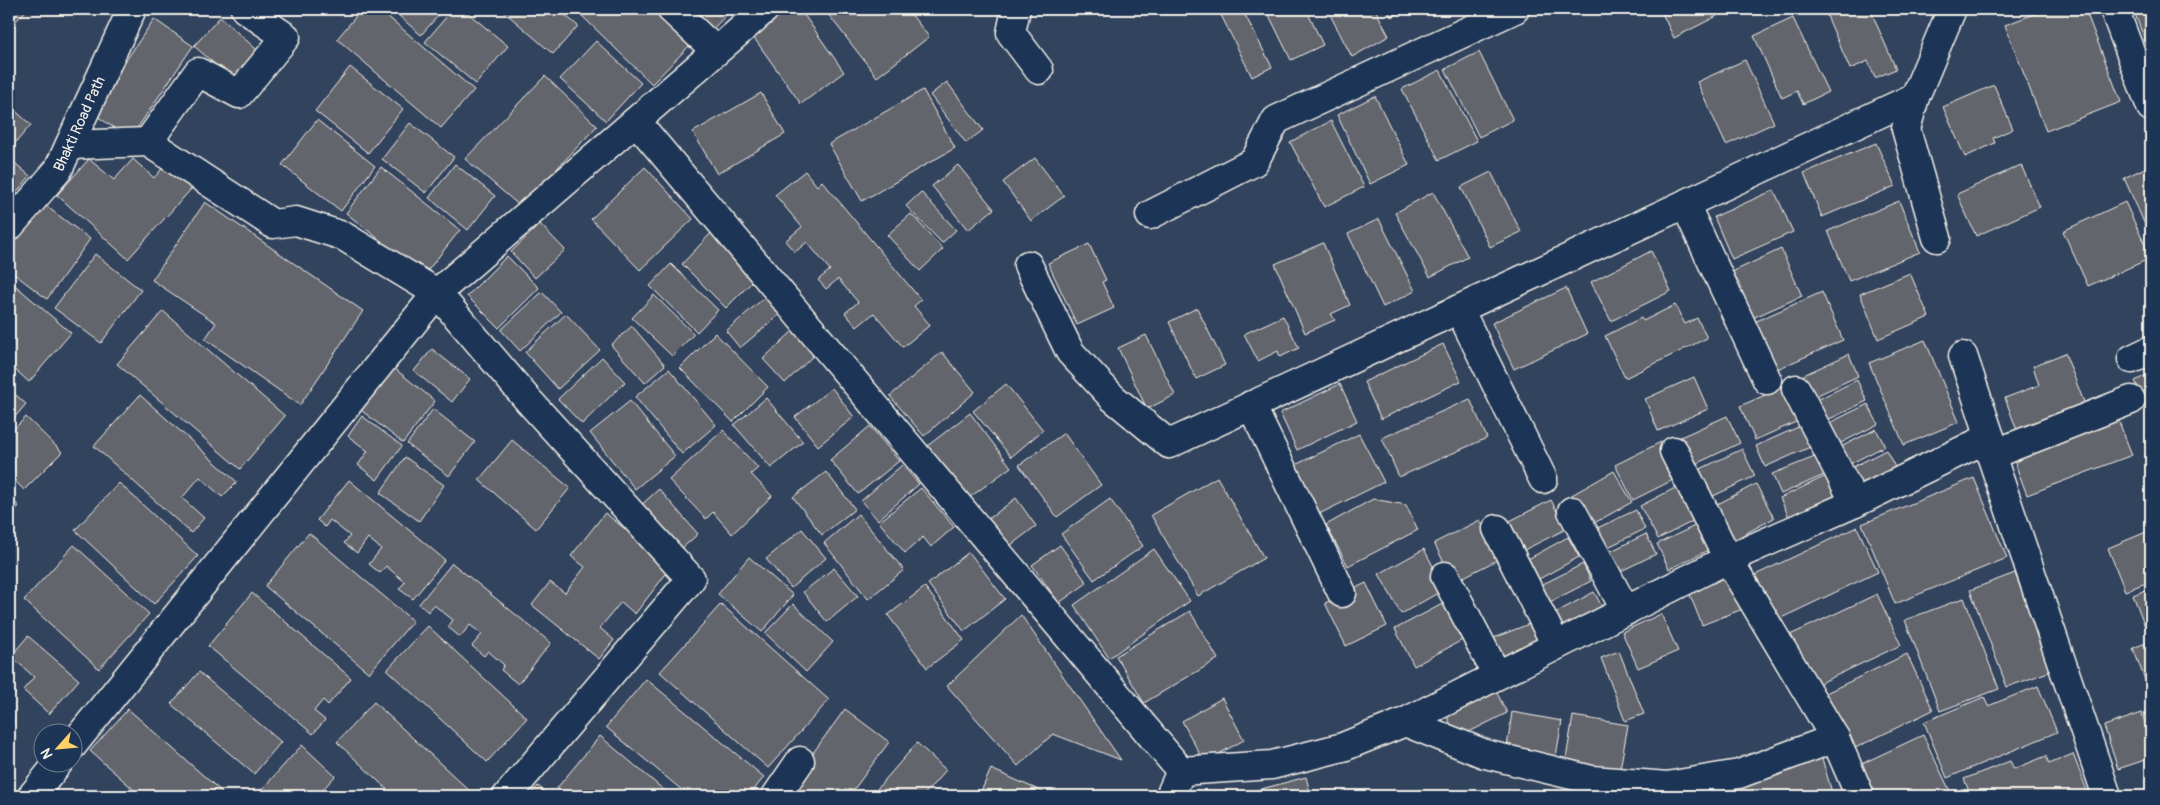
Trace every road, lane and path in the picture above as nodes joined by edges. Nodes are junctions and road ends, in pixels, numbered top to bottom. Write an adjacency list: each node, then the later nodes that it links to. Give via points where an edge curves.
1 (132, 9): 17 (street, Bhakti Road Path)
2 (245, 9): 16 (street, via 286,37 239,94 198,72)
3 (671, 9): 10 (street)
4 (765, 9): 10 (street)
5 (1016, 9): 11 (street, via 1011,32)
6 (1515, 9): 19 (street, via 1276,120 1254,162)
7 (1952, 9): 13 (street)
8 (2114, 9): 14 (street)
9 (2126, 9): 12 (street)
10 (716, 51): 15 (street)
11 (1039, 70)
12 (2151, 72)
13 (1915, 97): 18 (street); 21 (street, via 1906,129)
14 (2151, 107)
15 (636, 121): 23 (street); 46 (street)
16 (148, 142): 17 (street); 23 (street, via 273,224 296,221 343,236)
17 (70, 145): 20 (street, Bhakti Road Path, via 58,170)
18 (1685, 204): 24 (street); 26 (street)
19 (1150, 215)
20 (9, 226)
21 (1938, 238)
22 (1028, 265): 29 (street, via 1070,352 1114,398 1169,444)
23 (437, 293): 43 (street); 50 (street, via 528,400 691,579)
24 (1459, 309): 29 (street); 32 (street)
25 (1963, 356): 30 (street)
26 (1767, 380)
27 (1796, 389): 33 (street)
28 (2131, 400): 30 (street)
29 (1251, 406): 38 (street)
30 (1991, 446): 33 (street); 54 (street)
31 (1674, 450): 36 (street)
32 (1543, 479)
33 (1855, 504): 36 (street)
34 (1572, 511): 39 (street)
35 (1497, 529): 40 (street)
36 (1728, 559): 39 (street); 44 (street)
37 (1445, 576): 41 (street)
38 (1342, 593)
39 (1626, 611): 40 (street)
40 (1556, 645): 41 (street)
41 (1497, 676): 42 (street)
42 (1405, 722): 46 (street, via 1342,747 1272,766); 48 (street, via 1494,756 1592,780)
43 (82, 734)
44 (1835, 738): 48 (street, via 1739,774); 53 (street)
45 (800, 761): 51 (street)
46 (1181, 771): 52 (street)
47 (51, 772): 49 (street)
48 (1669, 791)
49 (32, 796)
50 (507, 796)
51 (776, 796)
52 (1170, 796)
53 (1860, 796)
54 (2107, 796)

